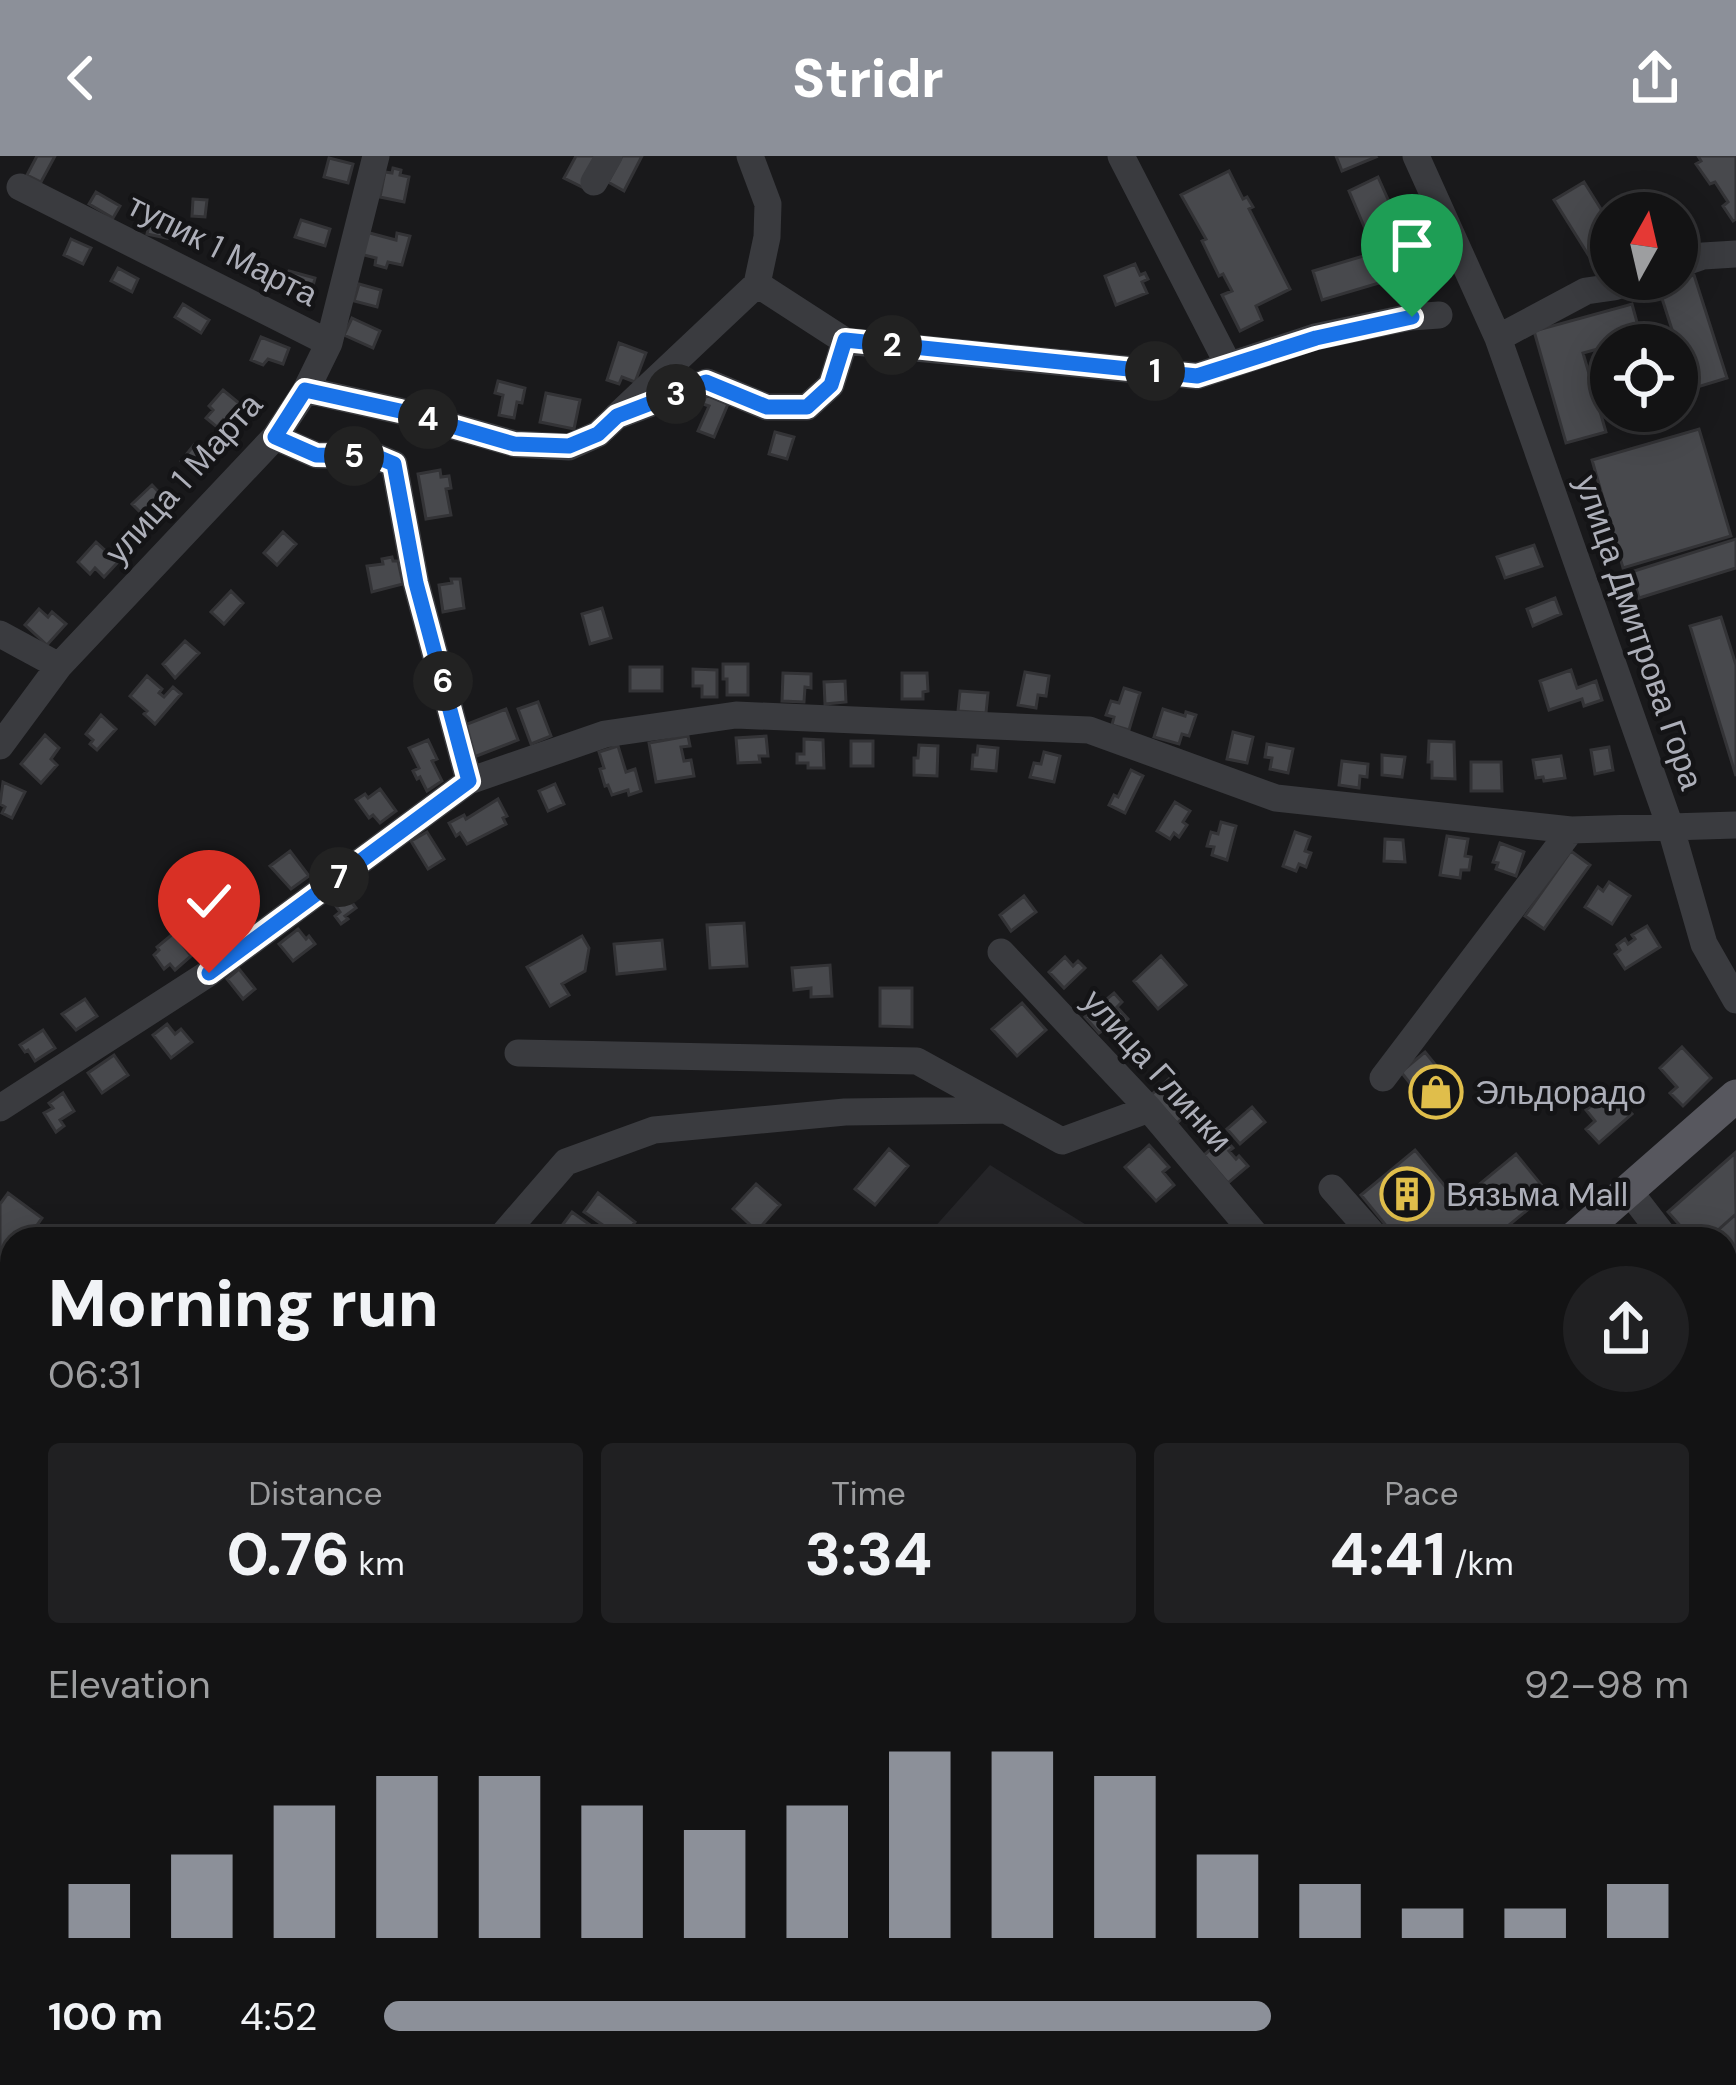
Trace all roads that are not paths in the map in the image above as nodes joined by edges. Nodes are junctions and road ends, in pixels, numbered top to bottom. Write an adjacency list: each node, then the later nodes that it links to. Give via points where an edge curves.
1 (376, 156): 15 (street, улица 1 Марта)
2 (609, 156): 6 (street)
3 (750, 156): 10 (street, via 768,204)
4 (1121, 156): 16 (street)
5 (1416, 156): 13 (street, улица Дмитрова Гора)
6 (594, 182)
7 (20, 187): 15 (street, тупик 1 Марта)
8 (1736, 254): 9 (street)
9 (1698, 258)
10 (758, 284): 14 (street); 18 (street)
11 (1590, 290): 13 (street)
12 (1439, 316): 16 (street)
13 (1498, 338): 25 (street, улица Дмитрова Гора)
14 (845, 340): 16 (street, via 1197,376); 18 (street, via 831,385 807,407 767,407 706,382)
15 (329, 343): 17 (street, улица 1 Марта)
16 (1228, 364)
17 (305, 390): 18 (street, via 514,444 569,446); 19 (street, улица 1 Марта)
18 (617, 416)
19 (275, 437): 21 (street, улица 1 Марта); 23 (street, via 316,455 394,464)
20 (0, 634): 21 (street)
21 (59, 666): 22 (street, улица 1 Марта)
22 (0, 746)
23 (469, 781): 26 (street, via 604,734 736,715 1089,730 1276,798); 32 (street, via 209,973)
24 (1736, 825): 25 (street)
25 (1671, 829): 26 (street); 28 (street, улица Дмитрова Гора, via 1704,944)
26 (1571, 830): 30 (street)
27 (1001, 952): 33 (street, улица Глинки)
28 (1736, 1000)
29 (518, 1053): 34 (street, via 917,1060)
30 (1383, 1078)
31 (1736, 1096): 36 (main road)
32 (0, 1108)
33 (1149, 1109): 34 (street, via 1062,1141); 38 (street, улица Глинки)
34 (1007, 1110): 37 (street, via 845,1112 654,1130 566,1162)
35 (1332, 1188): 39 (street)
36 (1629, 1191): 40 (main road); 41 (street)
37 (509, 1227)
38 (1249, 1227)
39 (1366, 1227)
40 (1587, 1227)
41 (1657, 1227)

